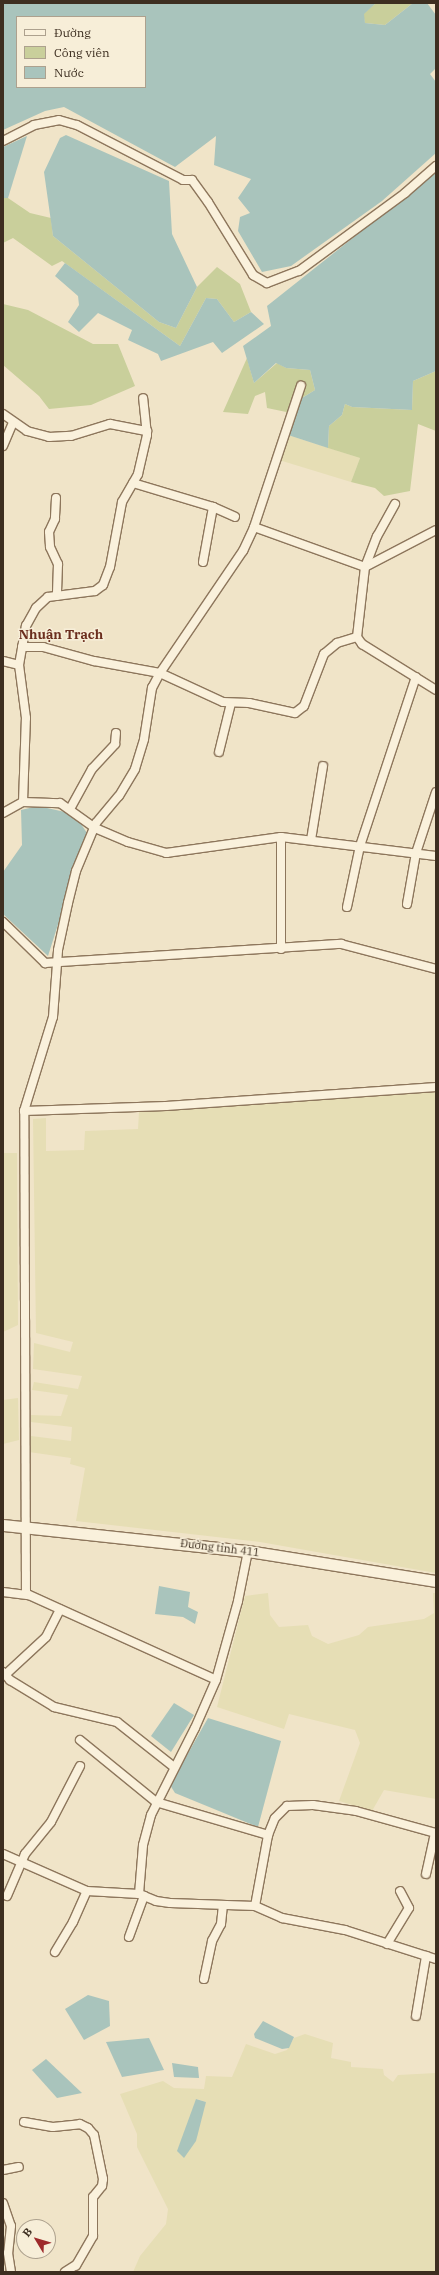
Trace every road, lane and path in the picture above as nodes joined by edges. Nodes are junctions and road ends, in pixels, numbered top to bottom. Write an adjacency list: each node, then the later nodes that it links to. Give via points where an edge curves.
1 (3, 141): 2 (street, via 34,125 59,120 78,126 184,180 192,180 253,275 267,283 299,271 405,193)
2 (436, 166)
3 (301, 386): 14 (street)
4 (143, 398): 7 (street)
5 (3, 414): 6 (street)
6 (13, 423): 7 (street, via 27,431 49,437 71,436 110,424); 8 (street)
7 (147, 431): 9 (street)
8 (3, 446)
9 (133, 483): 12 (street); 18 (street, via 122,502 110,567 103,585 95,591)
10 (56, 498): 18 (street, via 55,519 49,532 50,547 58,564)
11 (395, 504): 17 (street, via 377,536)
12 (213, 507): 13 (street); 16 (street)
13 (235, 517)
14 (254, 527): 17 (street); 23 (street, via 243,551)
15 (436, 530): 17 (street)
16 (203, 562)
17 (366, 567): 19 (street)
18 (57, 596): 20 (street, via 48,597 36,608 26,626)
19 (357, 637): 24 (street, via 362,644); 26 (street, via 337,643 324,654 301,711 287,713 259,704)
20 (22, 647): 22 (street); 23 (street, via 43,647 94,661)
21 (3, 661): 22 (street)
22 (19, 665): 31 (street, via 26,718)
23 (160, 673): 26 (street, via 206,696); 34 (street, via 152,688 147,726 135,769 119,796)
24 (416, 677): 25 (street); 37 (street)
25 (436, 690)
26 (231, 703): 28 (street)
27 (116, 733): 32 (street, via 115,744 98,760)
28 (219, 752)
29 (323, 766): 36 (street)
30 (436, 792): 38 (street)
31 (23, 802): 32 (street, via 60,803); 33 (street)
32 (70, 809): 34 (street)
33 (3, 814)
34 (94, 827): 35 (street, via 128,842 166,853); 44 (street, via 76,871)
35 (281, 836): 36 (street); 43 (street)
36 (311, 840): 37 (street)
37 (360, 846): 38 (street); 41 (street)
38 (416, 853): 39 (street); 40 (street)
39 (436, 856)
40 (407, 904)
41 (347, 907)
42 (3, 922): 44 (street, via 45,963)
43 (281, 948): 44 (street); 45 (street, via 341,944)
44 (56, 964): 47 (street, via 53,1017)
45 (436, 969)
46 (436, 1087): 47 (street, via 166,1106)
47 (24, 1111): 49 (street)
48 (3, 1525): 49 (main road, Đường tỉnh 411)
49 (26, 1526): 50 (main road, Đường tỉnh 411); 53 (street)
50 (248, 1551): 51 (main road, Đường tỉnh 411); 56 (street, via 238,1601)
51 (436, 1581)
52 (3, 1592): 53 (street)
53 (26, 1594): 54 (street)
54 (60, 1609): 55 (street, via 46,1637); 56 (street)
55 (4, 1674): 59 (street, via 54,1707 117,1722)
56 (216, 1680): 59 (street, via 196,1728)
57 (80, 1740): 60 (street)
58 (80, 1766): 64 (street, via 50,1822)
59 (174, 1767): 60 (street)
60 (156, 1802): 62 (street); 68 (street, via 143,1845)
61 (436, 1833): 62 (street, via 356,1810 313,1805 287,1806 280,1811); 65 (street)
62 (268, 1835): 71 (street)
63 (3, 1854): 64 (street)
64 (21, 1862): 66 (street); 69 (street)
65 (426, 1874)
66 (87, 1891): 68 (street); 74 (street, via 73,1922)
67 (400, 1891): 73 (street, via 408,1908)
68 (142, 1895): 70 (street, via 170,1903); 72 (street)
69 (7, 1896)
70 (223, 1905): 71 (street); 77 (street, via 221,1924 212,1941)
71 (255, 1906): 73 (street, via 282,1918 345,1930)
72 (129, 1936)
73 (387, 1944): 75 (street)
74 (55, 1952)
75 (426, 1956): 76 (street); 78 (street)
76 (436, 1959)
77 (204, 1979)
78 (416, 2016)
79 (24, 2122): 84 (street, via 53,2127 80,2124 94,2135 103,2179 102,2186 93,2197 93,2236 76,2265)
80 (19, 2167): 81 (street)
81 (3, 2170)
82 (3, 2203): 83 (street, via 11,2226 8,2253)
83 (11, 2272)
84 (65, 2272)

